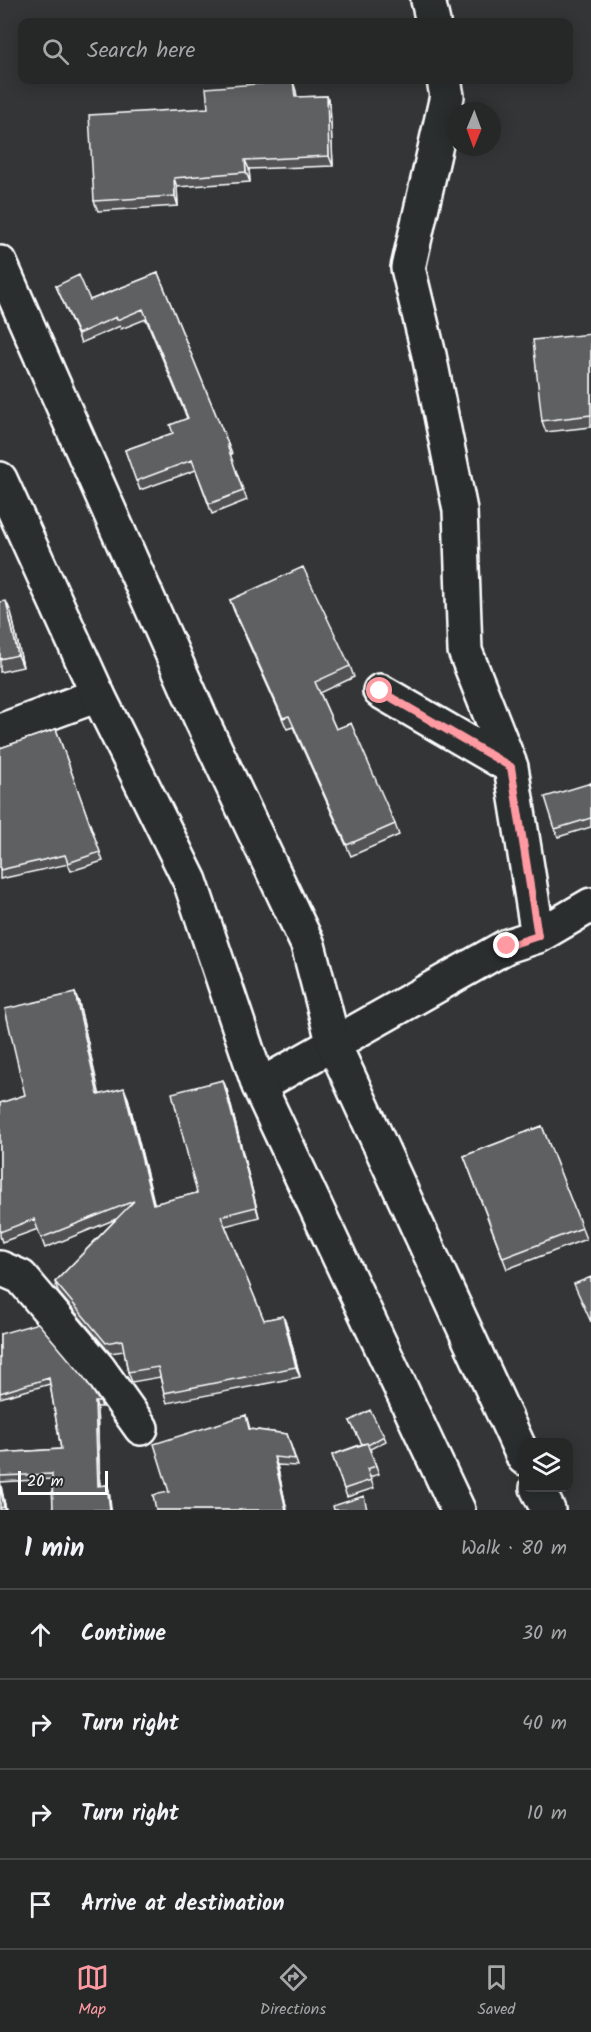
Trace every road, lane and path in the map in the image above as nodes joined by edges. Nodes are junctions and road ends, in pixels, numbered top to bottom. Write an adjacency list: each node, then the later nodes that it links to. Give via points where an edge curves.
1 (428, 0): 2 (main road)
2 (432, 18)
3 (445, 84): 9 (main road, via 447,96 408,268 460,510 465,651)
4 (0, 263): 12 (main road, via 191,697 308,945)
5 (0, 479): 7 (main road)
6 (380, 691): 9 (main road)
7 (98, 695): 8 (main road); 13 (main road, via 190,881)
8 (0, 731)
9 (511, 767): 11 (main road)
10 (591, 905): 11 (main road)
11 (538, 936): 12 (main road, via 507,946)
12 (334, 1045): 13 (main road); 16 (main road)
13 (259, 1086): 18 (main road)
14 (0, 1268): 15 (main road, via 21,1277 99,1369)
15 (141, 1428)
16 (519, 1447)
17 (539, 1492): 19 (main road)
18 (458, 1510)
19 (548, 1510)

